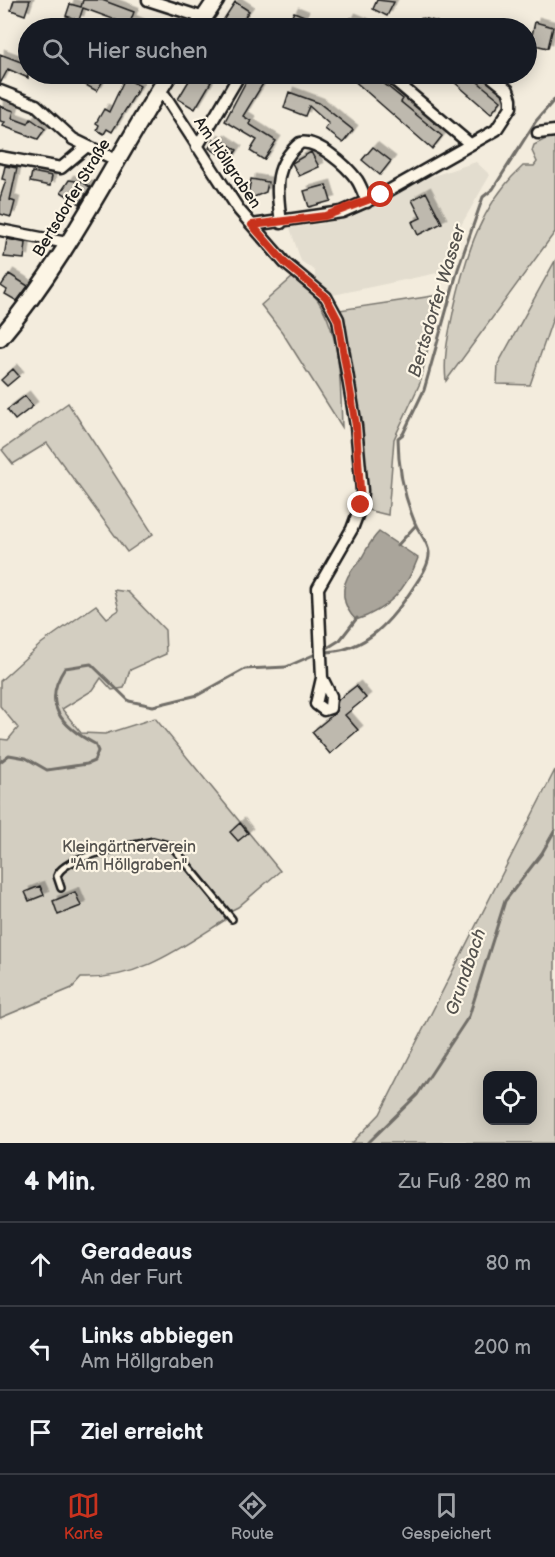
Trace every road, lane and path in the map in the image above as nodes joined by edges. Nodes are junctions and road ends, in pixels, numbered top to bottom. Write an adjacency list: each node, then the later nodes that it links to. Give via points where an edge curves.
1 (148, 0): 2 (street)
2 (208, 10)
3 (163, 84): 8 (main road, Bertsdorfer Straße)
4 (234, 84): 13 (street)
5 (399, 84): 11 (street)
6 (500, 84): 11 (street, via 508,90 511,107 496,130)
7 (0, 91): 12 (street, via 45,111 60,129)
8 (158, 91): 13 (street, Am Höllgraben); 15 (main road, Bertsdorfer Straße)
9 (555, 131): 10 (street)
10 (538, 133)
11 (471, 144): 16 (street)
12 (86, 147): 14 (street, Bertsdorfer Straße, via 61,168); 15 (street)
13 (197, 147): 18 (street, Am Höllgraben)
14 (0, 157)
15 (116, 160): 20 (main road, Bertsdorfer Straße)
16 (367, 202): 17 (street, via 325,216); 17 (street, via 358,182 340,164 313,142 300,143 280,167)
17 (281, 223): 18 (street)
18 (252, 225): 22 (street, Am Höllgraben, via 285,263 326,297 342,335 356,426 361,505 352,529 318,588)
19 (0, 230): 20 (street)
20 (67, 243): 21 (main road, Bertsdorfer Straße)
21 (0, 338)
22 (322, 678)
23 (61, 888): 24 (lane, via 57,876 65,864 161,842 172,846)
24 (232, 919)

